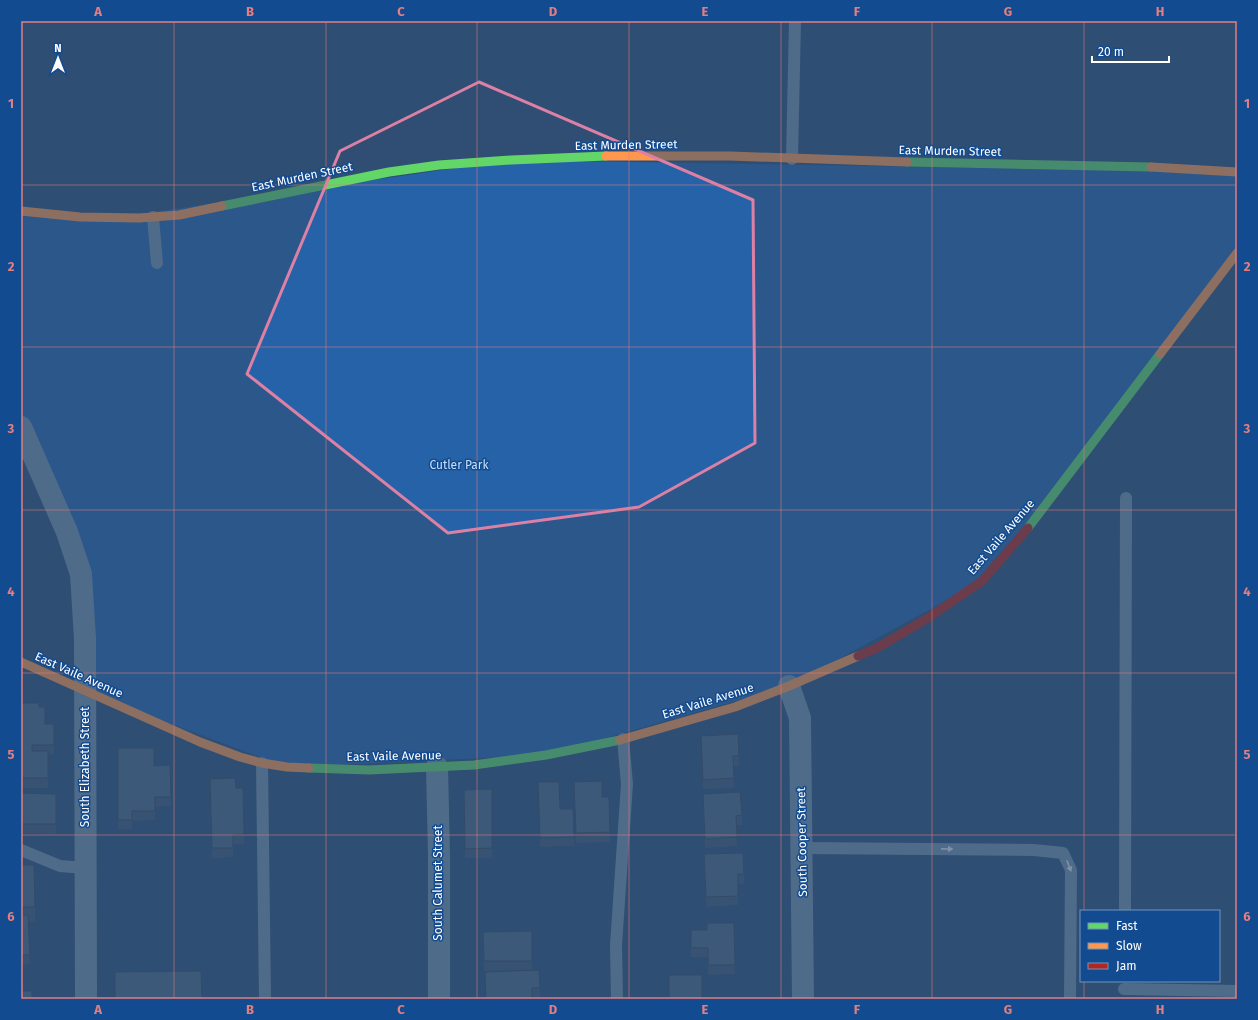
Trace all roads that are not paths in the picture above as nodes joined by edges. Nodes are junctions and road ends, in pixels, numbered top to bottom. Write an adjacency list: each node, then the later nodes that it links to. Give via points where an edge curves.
1 (795, 21): 2 (lane)
2 (792, 159): 3 (street, East Murden Street, via 1111,165); 5 (street, East Murden Street, via 616,156 439,165 390,172)
3 (1237, 172)
4 (21, 211): 5 (street, East Murden Street, via 105,219)
5 (153, 218): 7 (lane)
6 (1237, 253): 11 (street, East Vaile Avenue, via 1045,505 982,580 928,618 877,648)
7 (156, 263)
8 (21, 427): 12 (street, South Elizabeth Street, via 67,532 81,574)
9 (1126, 498): 19 (lane)
10 (21, 662): 12 (street, East Vaile Avenue)
11 (789, 686): 13 (street, East Vaile Avenue, via 735,707); 16 (street, South Cooper Street, via 800,718)
12 (85, 692): 14 (street, East Vaile Avenue, via 200,742); 18 (street, South Elizabeth Street)
13 (623, 740): 15 (street, East Vaile Avenue, via 546,755 474,765); 25 (lane, via 627,784 616,945)
14 (262, 763): 15 (street, East Vaile Avenue, via 287,767 369,770); 23 (lane)
15 (437, 767): 24 (street, South Calumet Street)
16 (802, 848): 26 (street, South Cooper Street); 27 (lane, one-way to 27, via 1034,850 1063,853 1071,870)
17 (21, 850): 18 (lane, via 60,866)
18 (85, 868): 22 (street, South Elizabeth Street)
19 (1124, 910)
20 (1124, 990): 21 (lane)
21 (1237, 991)
22 (86, 999)
23 (265, 999)
24 (439, 999)
25 (617, 999)
26 (803, 999)
27 (1070, 999)

